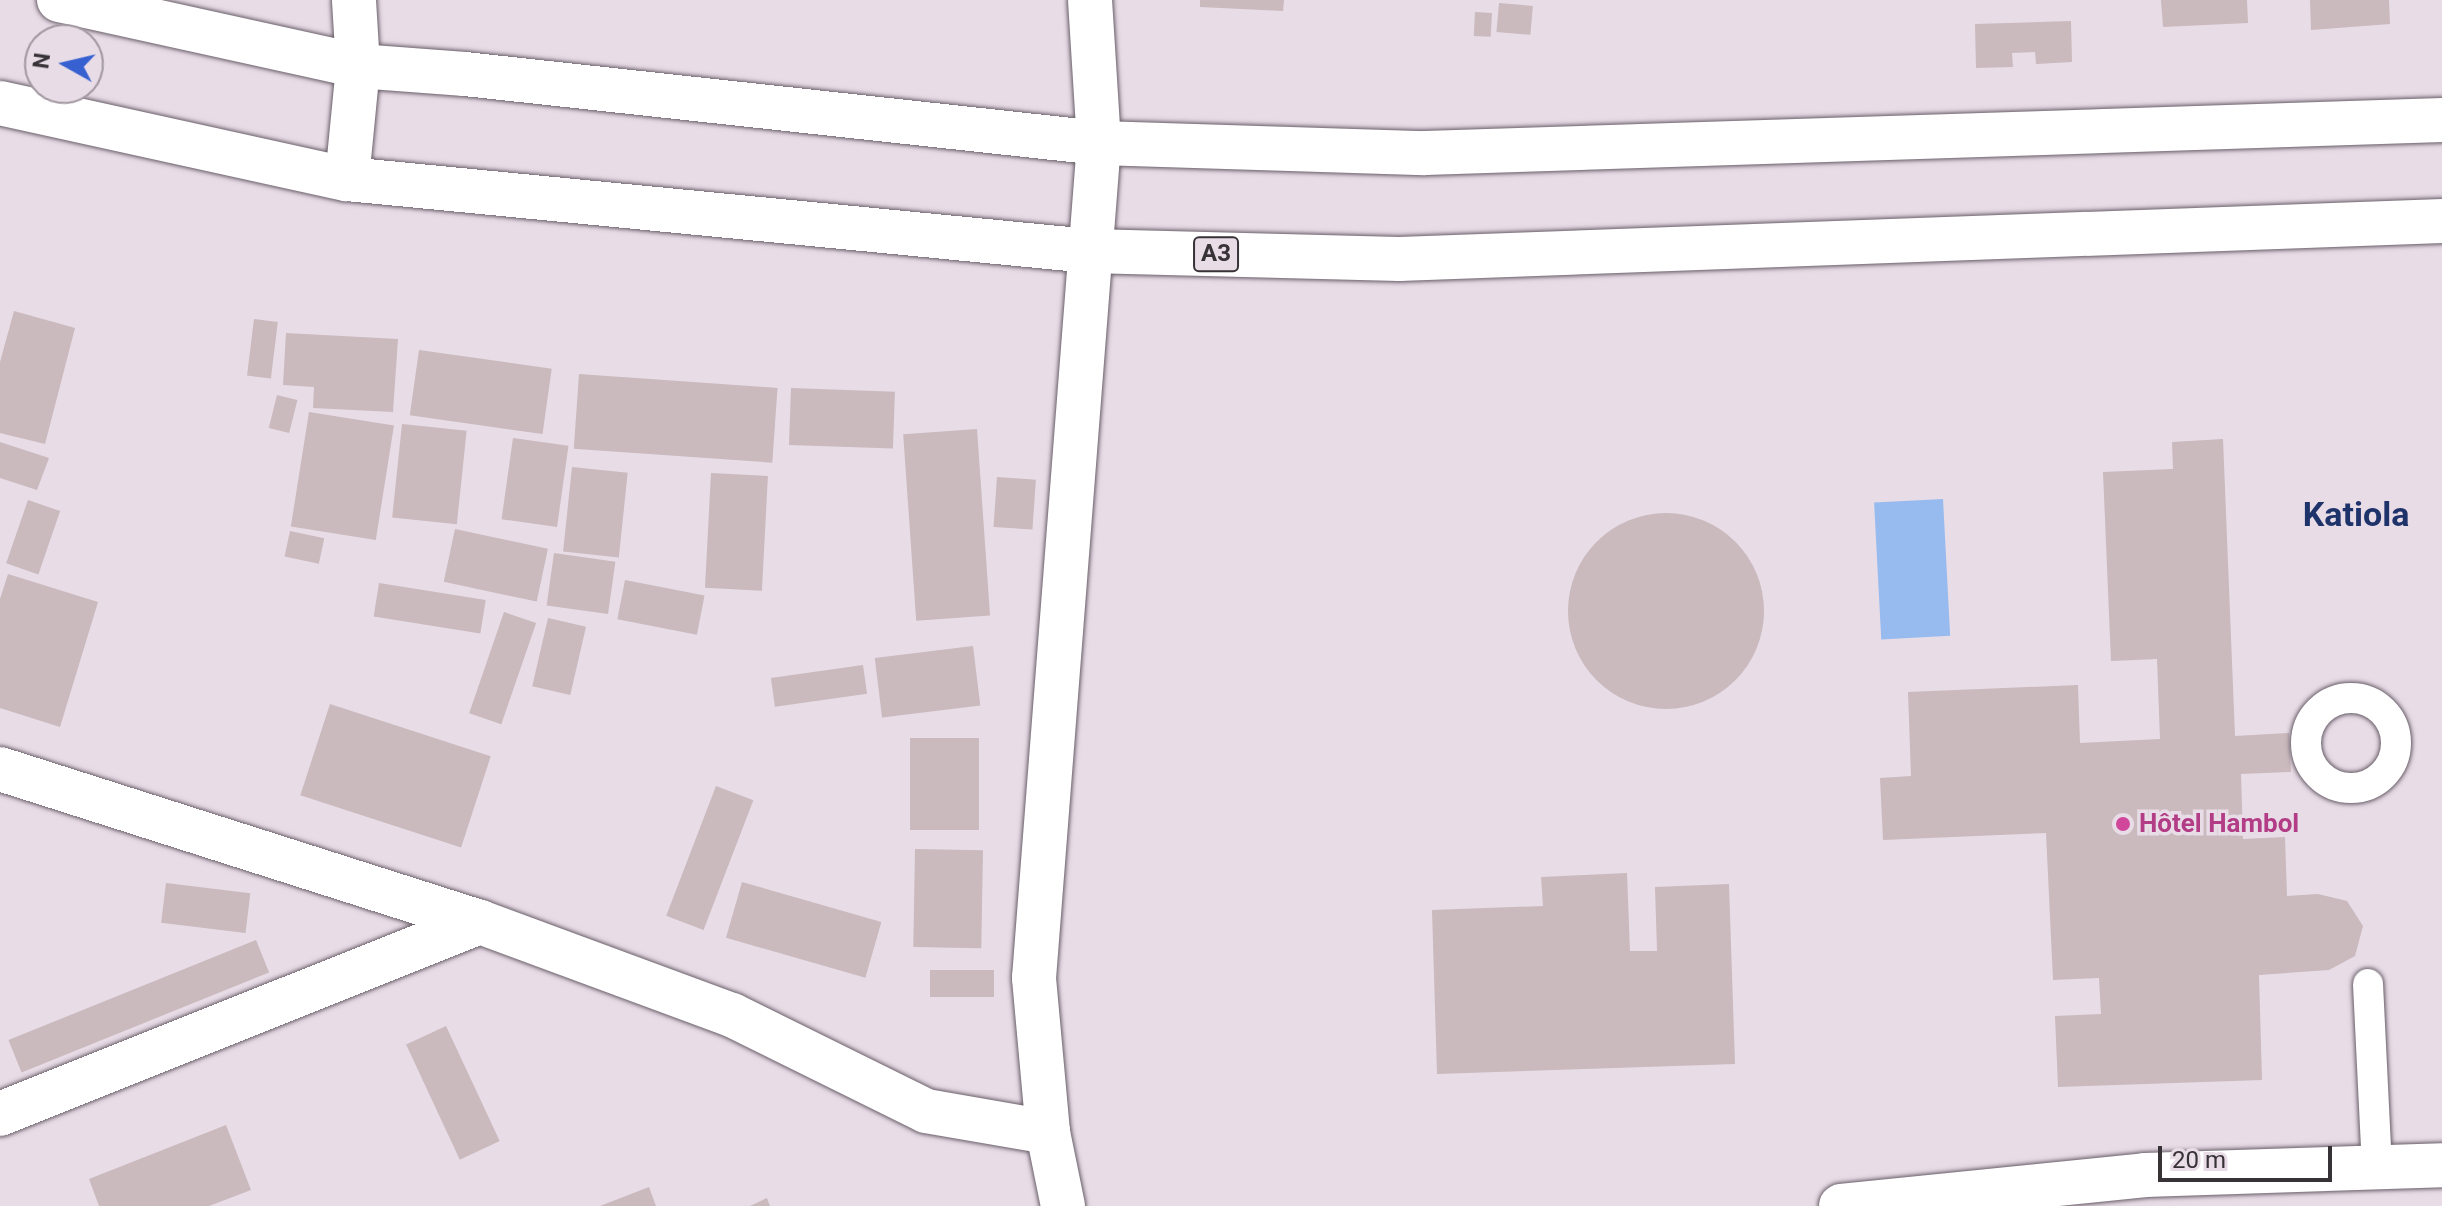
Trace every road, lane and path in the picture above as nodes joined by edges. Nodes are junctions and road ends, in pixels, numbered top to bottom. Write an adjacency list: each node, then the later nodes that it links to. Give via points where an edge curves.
1 (59, 0): 4 (main road)
2 (354, 0): 4 (main road)
3 (1090, 0): 7 (main road)
4 (358, 66): 7 (main road); 8 (main road)
5 (0, 103): 8 (main road, A3)
6 (2442, 120): 7 (main road, via 1425,153)
7 (1099, 143): 10 (main road)
8 (347, 179): 10 (main road, A3)
9 (2442, 221): 10 (main road, A3, via 1399,259)
10 (1089, 251): 15 (main road, via 1034,978)
11 (0, 769): 12 (main road)
12 (480, 922): 14 (main road); 15 (main road, via 732,1015 926,1111)
13 (2368, 984): 17 (lane)
14 (0, 1114)
15 (1048, 1132): 19 (main road)
16 (2442, 1165): 17 (main road)
17 (2377, 1170): 18 (main road)
18 (2145, 1191): 20 (main road)
19 (1063, 1206)
20 (1841, 1206)

